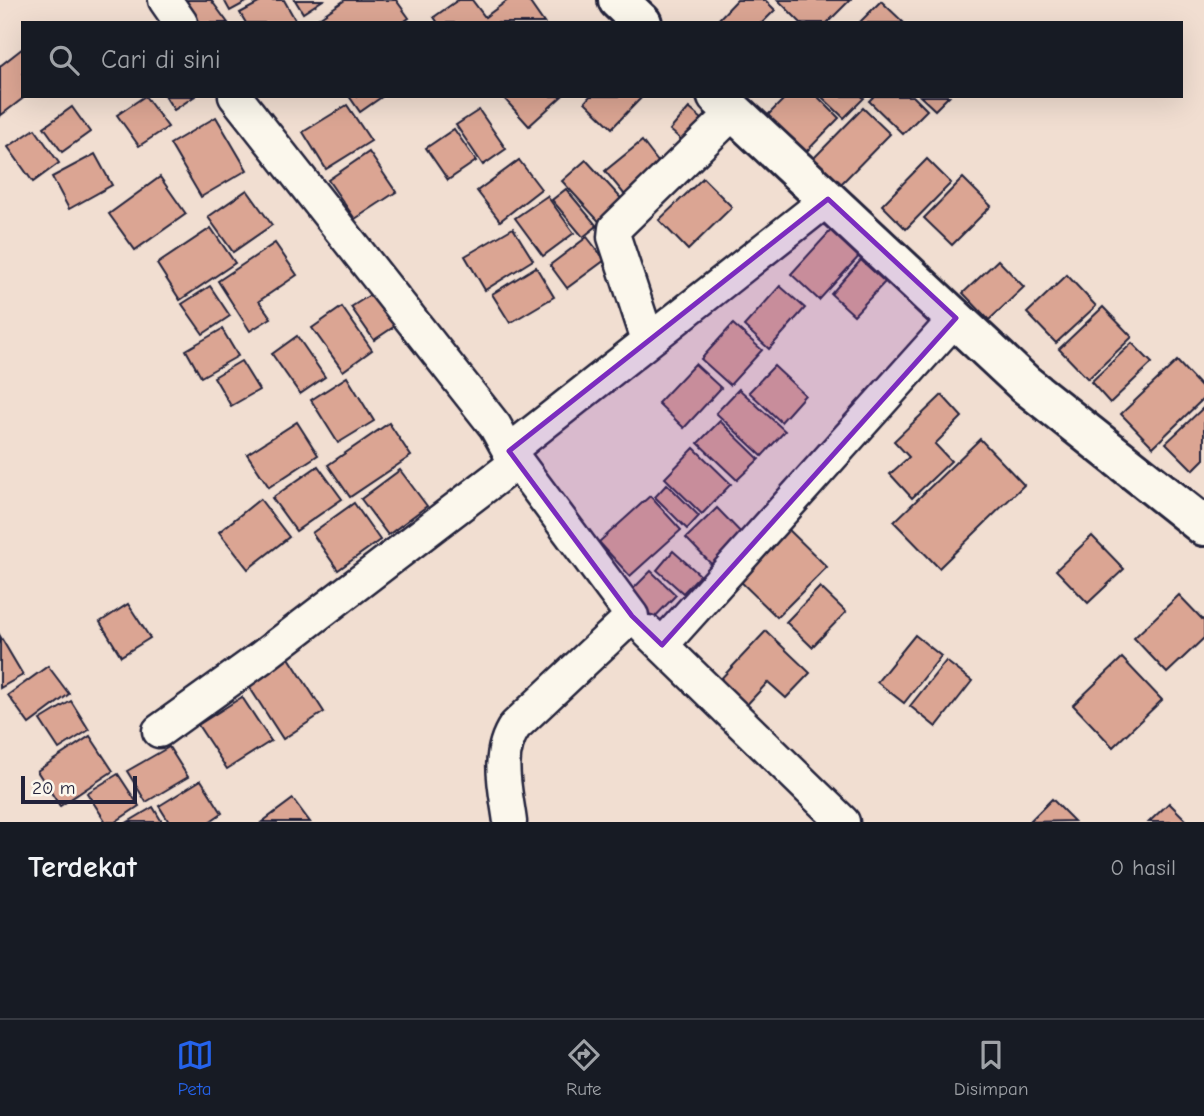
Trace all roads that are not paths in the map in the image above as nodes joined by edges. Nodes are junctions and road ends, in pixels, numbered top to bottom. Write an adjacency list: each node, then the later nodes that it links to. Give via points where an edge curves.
1 (165, 0): 3 (street)
2 (618, 0): 4 (street)
3 (180, 21)
4 (640, 21)
5 (237, 98): 10 (street, via 495,426)
6 (726, 104): 7 (street); 9 (street, via 615,228 614,237)
7 (828, 199): 8 (street); 9 (street)
8 (956, 318): 11 (street, via 1025,384); 13 (street)
9 (648, 340): 10 (street)
10 (513, 456): 12 (street); 14 (street, via 262,657)
11 (1204, 526)
12 (632, 616): 13 (street); 15 (street, via 509,735 503,767)
13 (662, 645): 16 (street)
14 (159, 731)
15 (510, 822)
16 (843, 822)

